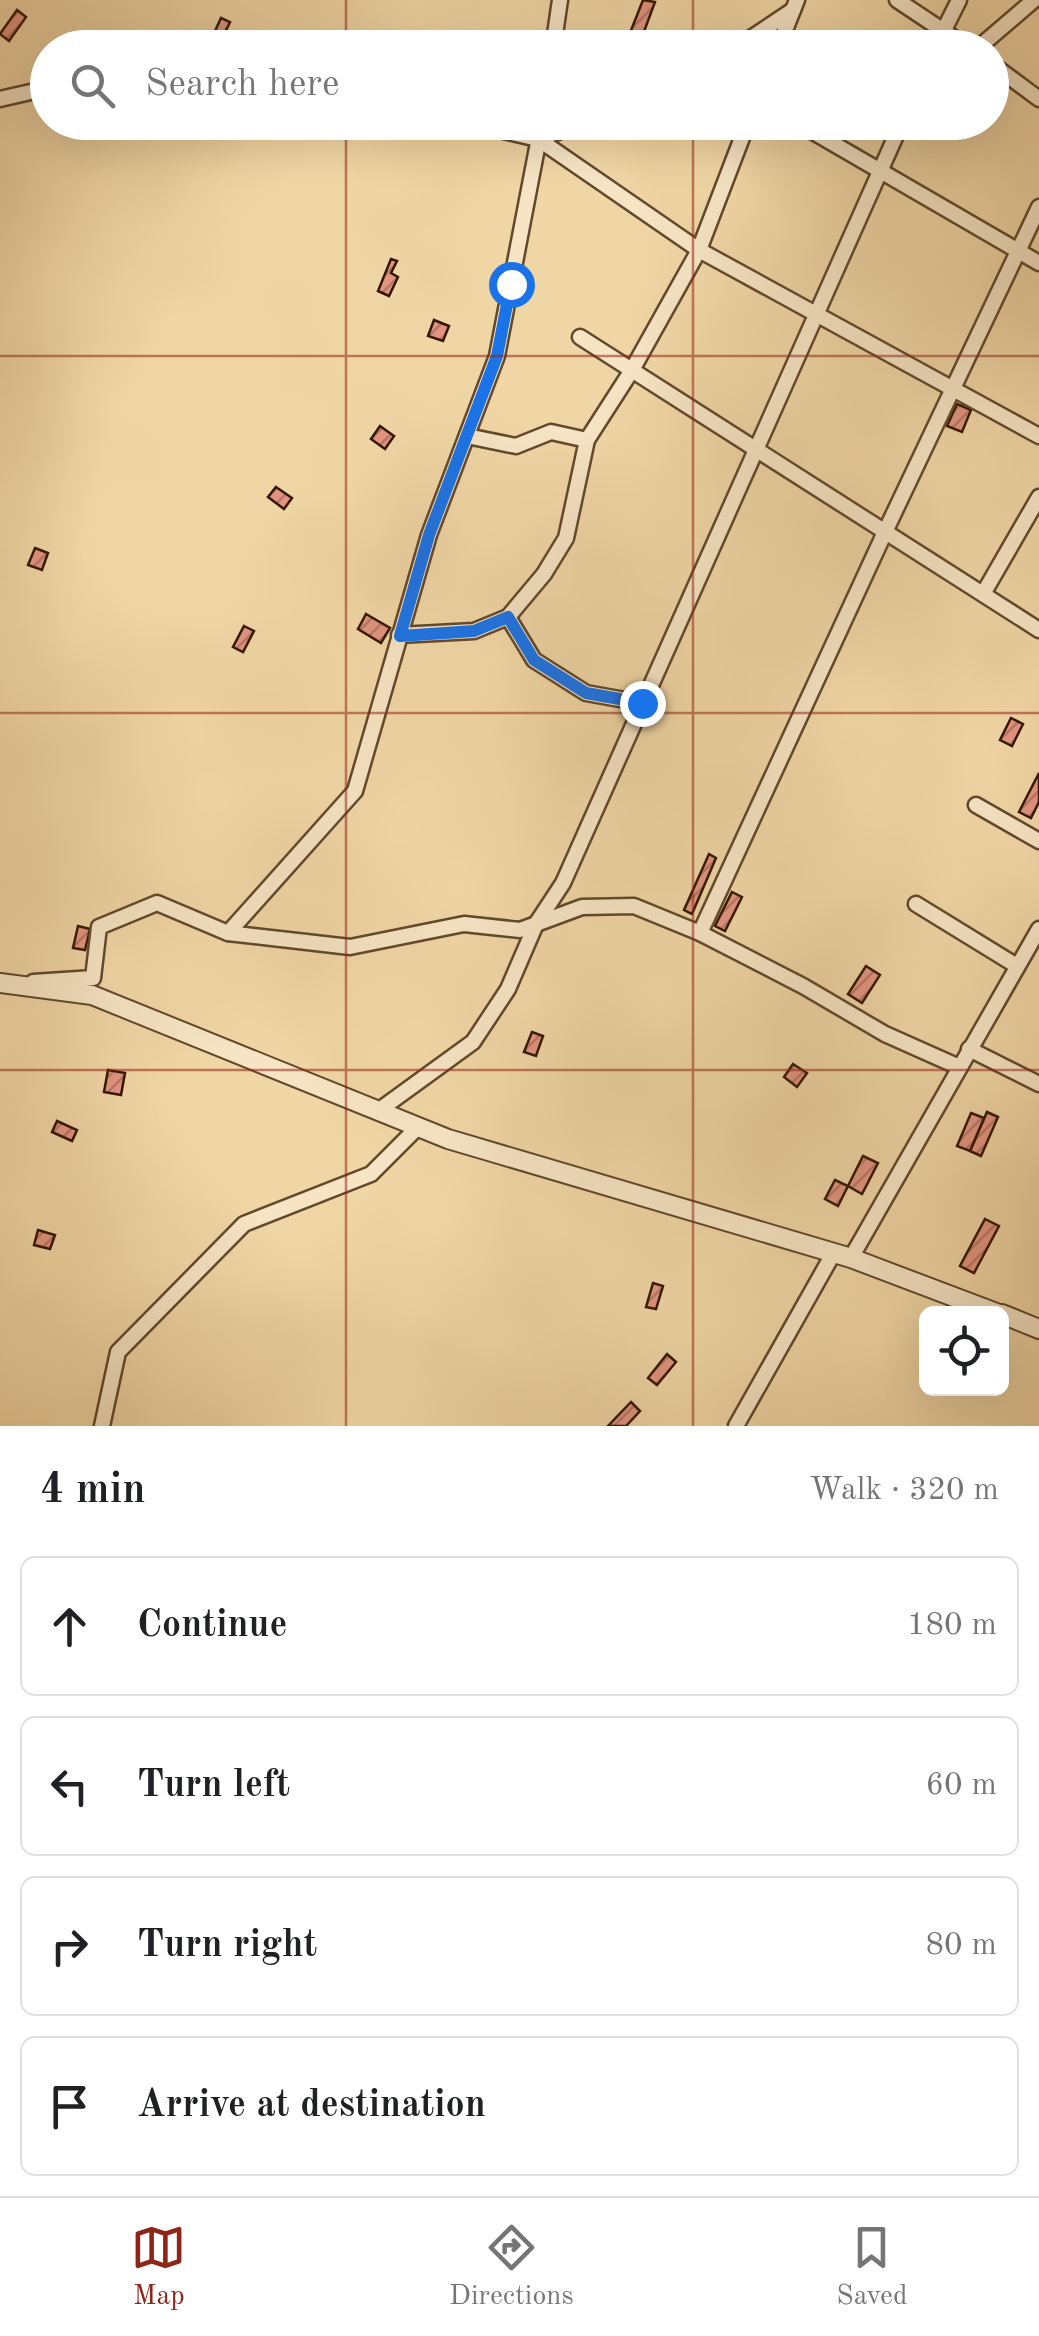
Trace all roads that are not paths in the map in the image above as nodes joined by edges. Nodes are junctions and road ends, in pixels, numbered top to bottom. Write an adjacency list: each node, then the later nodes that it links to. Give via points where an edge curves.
1 (560, 0): 7 (street)
2 (897, 0): 6 (street)
3 (959, 0): 6 (street)
4 (1034, 0): 10 (street)
5 (795, 5): 8 (street); 9 (street)
6 (944, 29)
7 (556, 30)
8 (761, 30)
9 (785, 30)
10 (999, 30)
11 (1009, 77): 14 (street)
12 (30, 92): 13 (street)
13 (0, 99)
14 (1039, 100)
15 (538, 140): 29 (street, via 497,356)
16 (539, 140): 22 (street)
17 (741, 140): 22 (street)
18 (826, 140): 20 (street)
19 (894, 140): 20 (street)
20 (880, 172): 23 (street); 25 (street)
21 (1039, 207): 23 (street)
22 (699, 250): 25 (street); 27 (street)
23 (1019, 251): 24 (street); 28 (street)
24 (1039, 262)
25 (816, 315): 28 (street); 32 (street)
26 (580, 337): 27 (street)
27 (632, 370): 31 (street); 32 (street)
28 (953, 389): 30 (street); 34 (street)
29 (467, 436): 31 (street, via 516,446 551,432); 38 (street)
30 (1039, 436)
31 (587, 440): 36 (street, via 566,538)
32 (755, 449): 34 (street); 39 (street)
33 (1039, 498): 35 (street)
34 (885, 532): 35 (street); 45 (street)
35 (983, 594): 37 (street)
36 (508, 617): 38 (street, via 474,631); 39 (street, via 534,660 586,693)
37 (1039, 630)
38 (400, 636): 46 (street, via 355,792)
39 (642, 703): 43 (street, via 562,883)
40 (976, 805): 41 (street)
41 (1039, 841)
42 (916, 904): 47 (street)
43 (536, 924): 45 (street, via 582,907 634,906); 46 (street, via 520,930 464,924 350,947); 52 (street, via 508,989 473,1042)
44 (1039, 929): 47 (street)
45 (700, 933): 50 (street)
46 (228, 934): 48 (street, via 157,903 99,928 93,978)
47 (1018, 966): 49 (street)
48 (1, 983): 52 (street, via 92,995)
49 (970, 1048): 50 (street); 51 (street)
50 (959, 1067): 54 (street)
51 (1039, 1084)
52 (378, 1111): 53 (street)
53 (418, 1127): 54 (street); 58 (street, via 371,1174 244,1224 118,1352)
54 (842, 1256): 55 (street); 59 (street)
55 (978, 1306)
56 (1009, 1317): 57 (street)
57 (1039, 1328)
58 (102, 1426)
59 (736, 1426)

